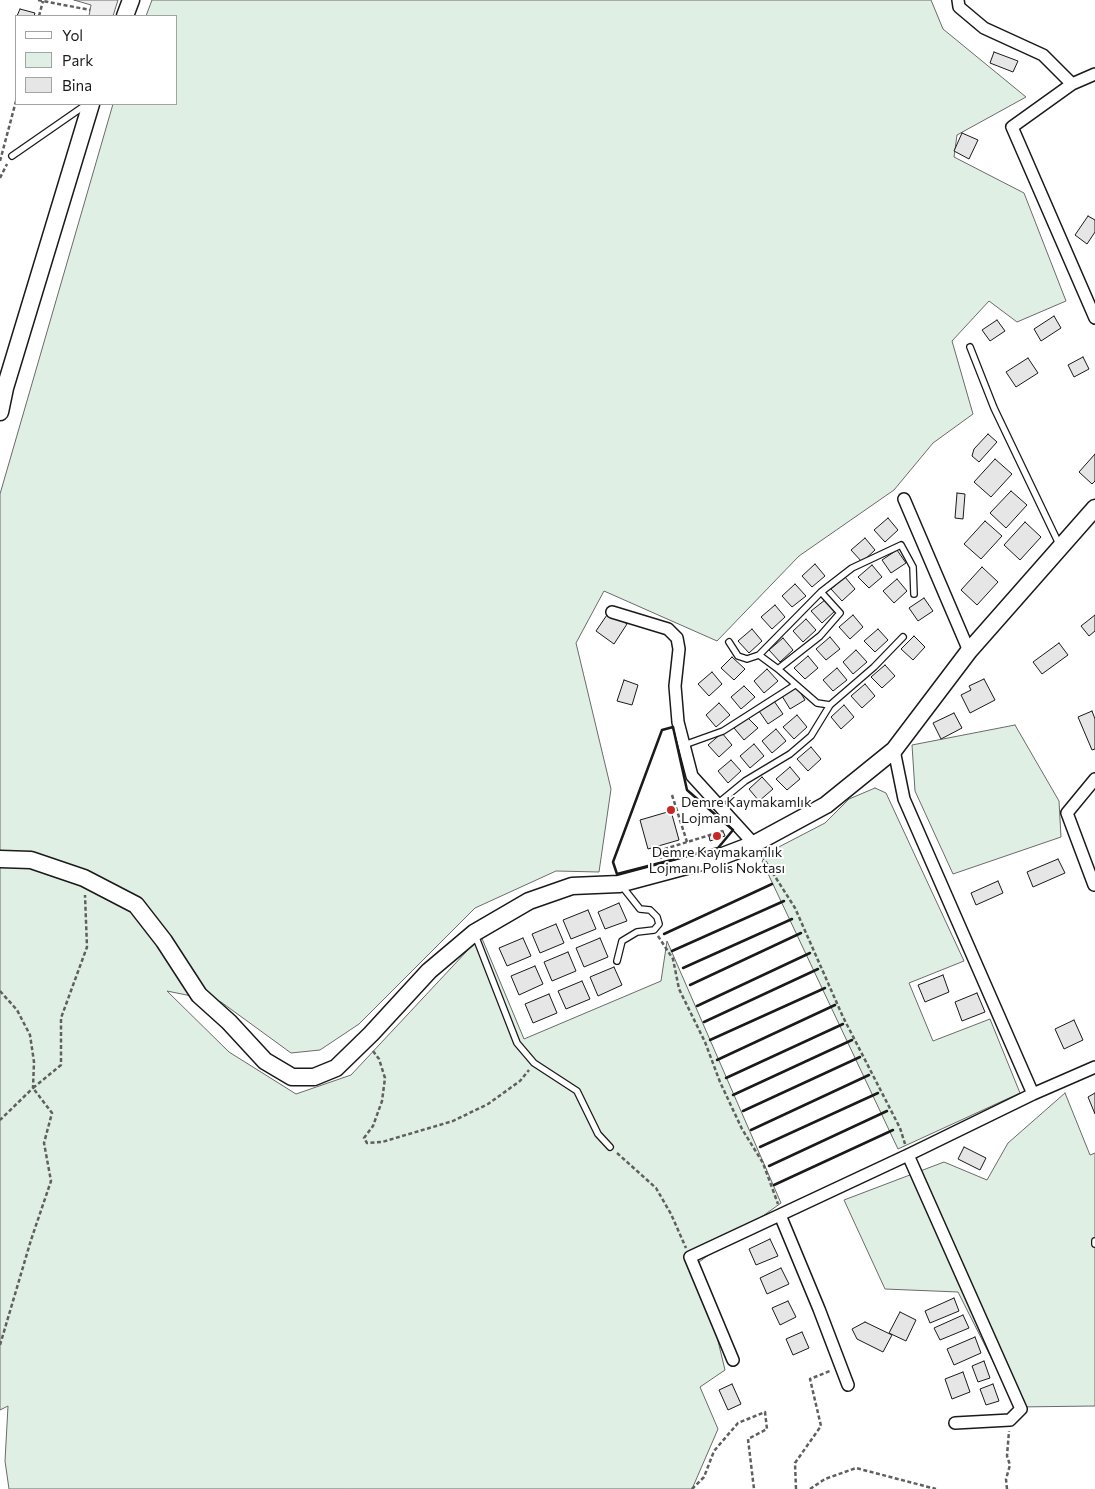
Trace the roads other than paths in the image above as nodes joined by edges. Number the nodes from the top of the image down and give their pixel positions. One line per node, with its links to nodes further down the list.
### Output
1 (131, 0): 3 (street)
2 (958, 0): 5 (street)
3 (125, 15)
4 (1095, 74): 5 (street)
5 (1072, 84): 9 (street)
6 (85, 105): 8 (lane)
7 (92, 105): 11 (street)
8 (12, 156)
9 (1095, 318)
10 (970, 347): 14 (lane)
11 (0, 412)
12 (904, 499): 20 (street)
13 (1093, 516): 14 (street)
14 (1061, 548): 20 (street)
15 (821, 592): 16 (lane); 21 (lane); 22 (lane)
16 (914, 594)
17 (612, 612): 25 (street)
18 (903, 637): 24 (lane)
19 (729, 642): 21 (lane)
20 (969, 651): 26 (street)
21 (759, 655): 22 (lane)
22 (778, 669): 23 (lane)
23 (795, 685): 24 (lane); 25 (lane)
24 (830, 705): 28 (lane)
25 (684, 745): 28 (street)
26 (894, 750): 29 (street); 36 (street)
27 (1095, 779): 32 (street)
28 (717, 804): 29 (street)
29 (754, 844): 31 (street)
30 (0, 859): 33 (street)
31 (619, 884): 33 (street); 34 (lane)
32 (1094, 884)
33 (474, 933): 37 (lane)
34 (617, 961)
35 (1095, 1067): 36 (street)
36 (1033, 1094): 38 (street)
37 (610, 1147)
38 (908, 1155): 39 (street); 42 (street)
39 (780, 1215): 40 (street); 41 (street)
40 (733, 1360)
41 (848, 1385)
42 (955, 1423)

